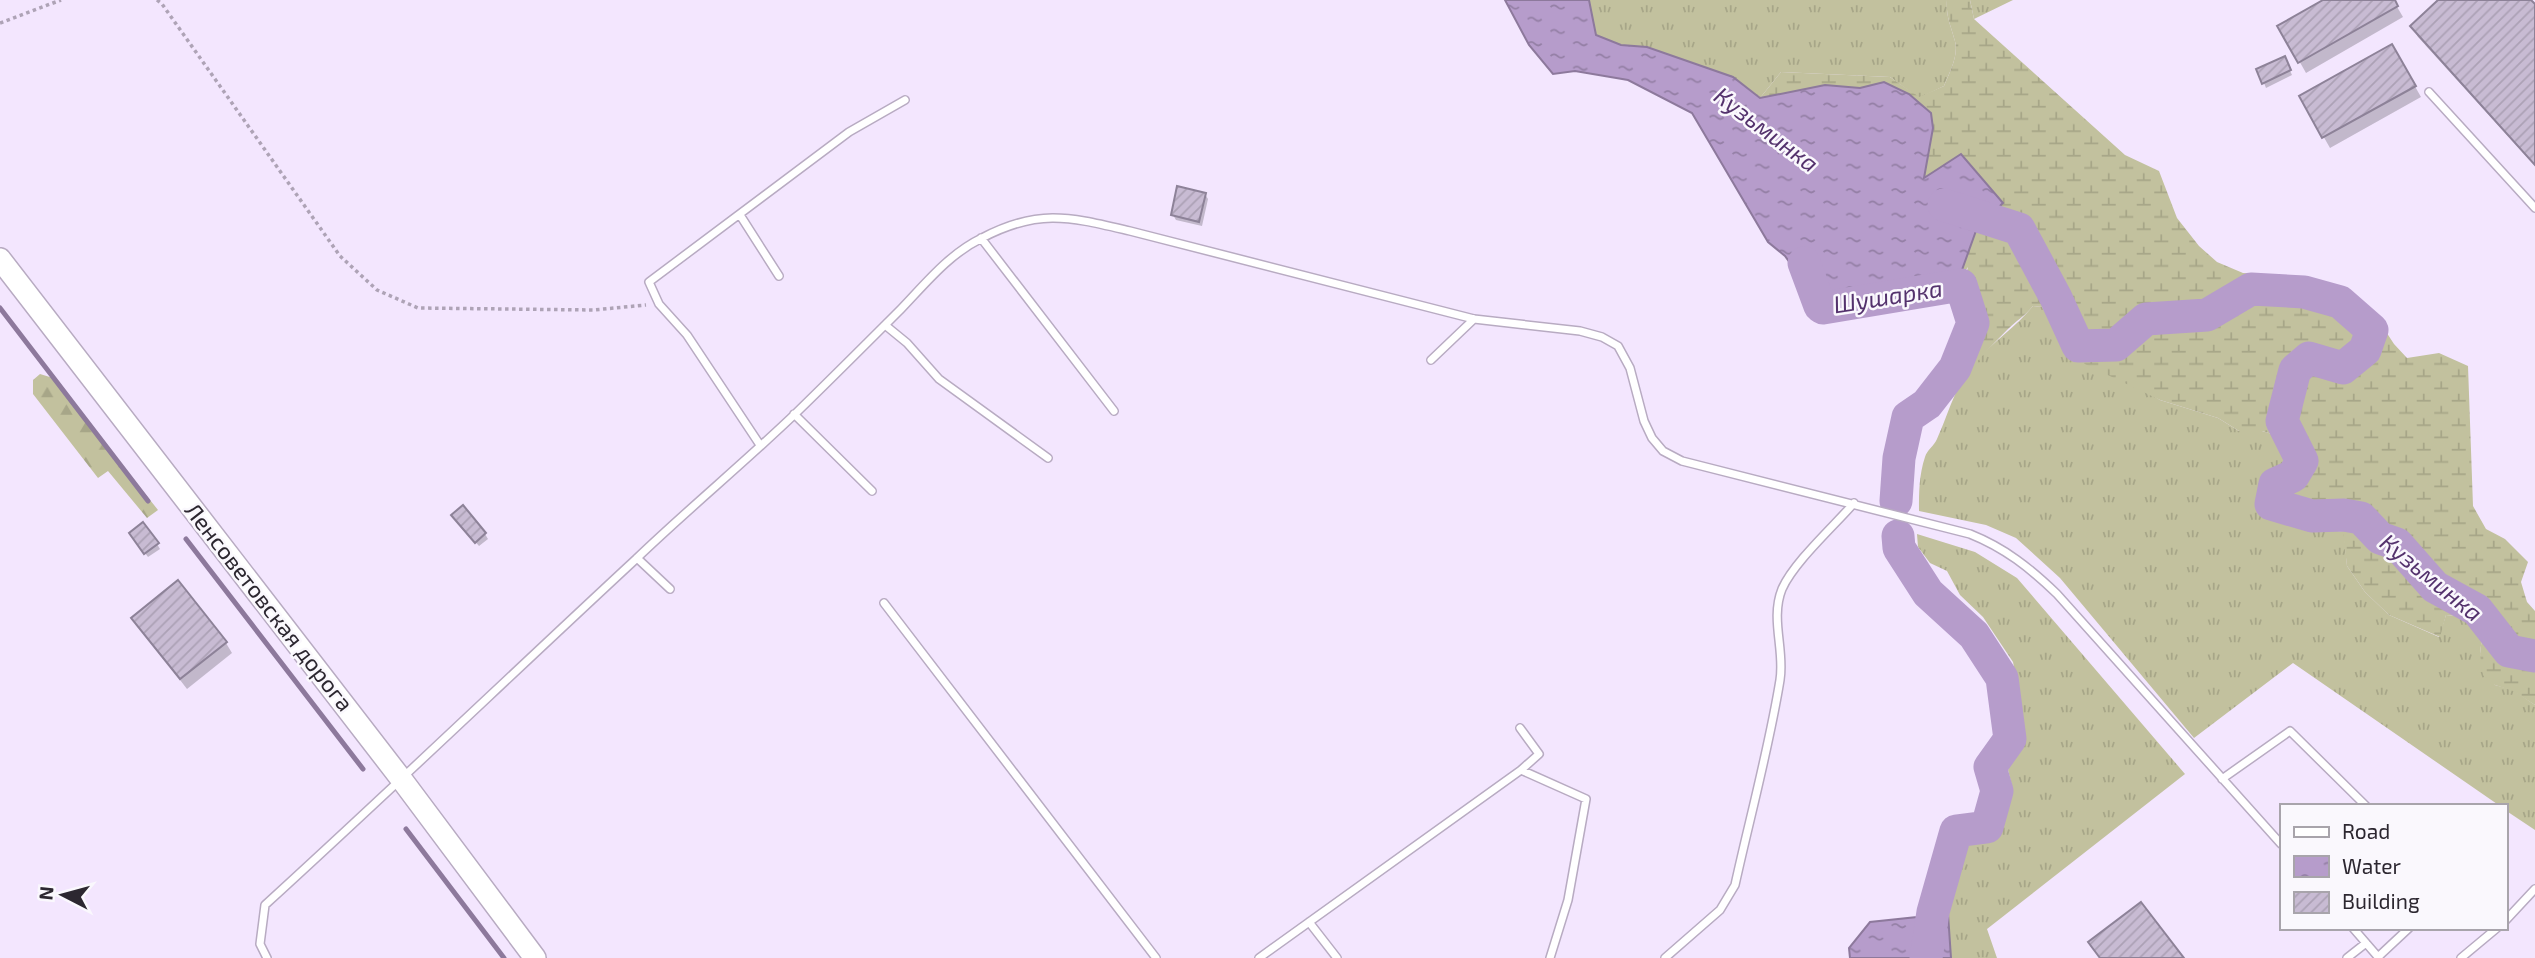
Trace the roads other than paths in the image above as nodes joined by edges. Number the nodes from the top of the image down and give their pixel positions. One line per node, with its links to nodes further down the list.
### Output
1 (2429, 92): 3 (lane)
2 (905, 100): 4 (lane)
3 (2535, 208)
4 (740, 215): 7 (lane); 13 (lane)
5 (981, 238): 8 (lane); 9 (lane); 11 (lane)
6 (0, 258): 23 (street, Ленсоветовская дорога)
7 (779, 276)
8 (1475, 320): 10 (lane); 16 (lane)
9 (885, 325): 12 (lane); 14 (lane)
10 (1431, 360)
11 (1114, 411)
12 (794, 414): 13 (lane); 15 (lane)
13 (760, 445): 17 (lane)
14 (1048, 458)
15 (872, 491)
16 (1854, 503): 22 (lane); 39 (lane)
17 (637, 558): 18 (lane); 23 (lane)
18 (670, 589)
19 (884, 603): 35 (lane)
20 (1520, 728): 21 (lane)
21 (1521, 770): 28 (lane); 38 (lane)
22 (2222, 779): 24 (lane); 25 (lane)
23 (402, 780): 33 (lane); 34 (street, Ленсоветовская дорога)
24 (2364, 804)
25 (2280, 843)
26 (2535, 890): 27 (lane)
27 (2507, 919)
28 (1309, 922): 36 (lane); 37 (lane)
29 (2355, 930): 32 (lane)
30 (2407, 930): 41 (lane)
31 (2495, 930): 42 (lane)
32 (2366, 943): 40 (lane); 41 (lane)
33 (267, 958)
34 (535, 958)
35 (1156, 958)
36 (1259, 958)
37 (1337, 958)
38 (1550, 958)
39 (1665, 958)
40 (2347, 958)
41 (2379, 958)
42 (2461, 958)

